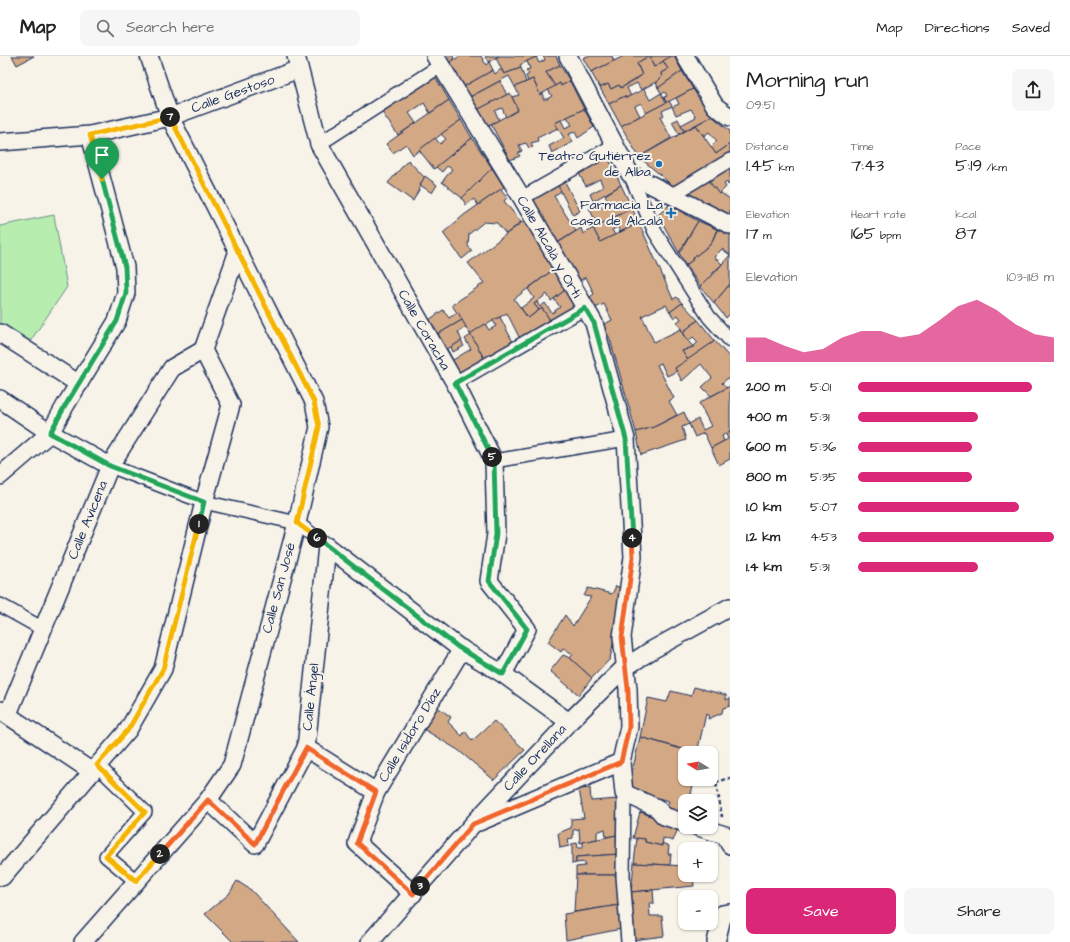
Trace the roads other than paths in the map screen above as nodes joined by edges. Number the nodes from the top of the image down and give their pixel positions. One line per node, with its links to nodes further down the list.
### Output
1 (149, 56): 6 (street, Calle San José)
2 (568, 56): 11 (street)
3 (685, 56): 7 (street)
4 (438, 61): 10 (street); 15 (street, Calle Alcalá y Orti)
5 (297, 63): 6 (street, Calle Gestoso); 10 (street, Calle Coracha)
6 (170, 117): 8 (street, Calle Gestoso); 17 (street, Calle San José)
7 (730, 117)
8 (90, 135): 9 (street, Calle Gestoso); 23 (street)
9 (0, 142)
10 (318, 144): 22 (street, Calle Coracha)
11 (615, 145): 13 (street); 15 (street)
12 (730, 160): 14 (street)
13 (630, 174): 14 (street); 20 (street)
14 (672, 195): 16 (street)
15 (522, 198): 18 (street, Calle Alcalá y Orti)
16 (730, 225)
17 (238, 251): 21 (street); 31 (street, Calle San José)
18 (585, 308): 22 (street); 26 (street, Calle Alcalá y Orti)
19 (0, 333): 23 (street)
20 (730, 340)
21 (203, 350): 28 (street, Calle Avicena); 30 (street)
22 (455, 383): 27 (street, Calle Coracha)
23 (79, 384): 25 (street)
24 (0, 399): 25 (street)
25 (50, 433): 28 (street); 29 (street)
26 (626, 439): 27 (street); 37 (street, Calle Alcalá y Orti)
27 (494, 461): 38 (street, Calle Coracha)
28 (110, 466): 30 (street); 35 (street, Calle Avicena)
29 (0, 476)
30 (204, 502): 31 (street); 43 (street)
31 (297, 523): 32 (street); 46 (street, Calle San José)
32 (327, 546): 36 (street); 41 (street, Calle Ángel)
33 (0, 605): 35 (street)
34 (730, 607): 37 (street, Calle Orellana)
35 (43, 629): 39 (street, Calle Avicena)
36 (462, 649): 38 (street); 44 (street, Calle Isidoro Díaz)
37 (624, 668): 40 (street, Calle Orellana); 42 (street, Calle Alcalá y Orti)
38 (503, 674): 40 (street)
39 (4, 712): 43 (street)
40 (569, 722): 48 (street, Calle Orellana)
41 (306, 748): 44 (street); 46 (street, Calle Ángel)
42 (621, 762): 45 (street, Calle Alcalá y Orti); 48 (street)
43 (94, 768): 51 (street); 52 (street)
44 (376, 792): 53 (street, Calle Isidoro Díaz)
45 (624, 793): 47 (street); 57 (street)
46 (208, 800): 52 (street, Calle San José)
47 (678, 821)
48 (473, 824): 53 (street, Calle Orellana)
49 (714, 834): 50 (street)
50 (727, 840)
51 (1, 876)
52 (136, 881): 55 (street, Calle San José)
53 (413, 894): 56 (street, Calle Orellana)
54 (730, 913): 58 (street)
55 (83, 942)
56 (370, 942)
57 (628, 942)
58 (716, 942)

